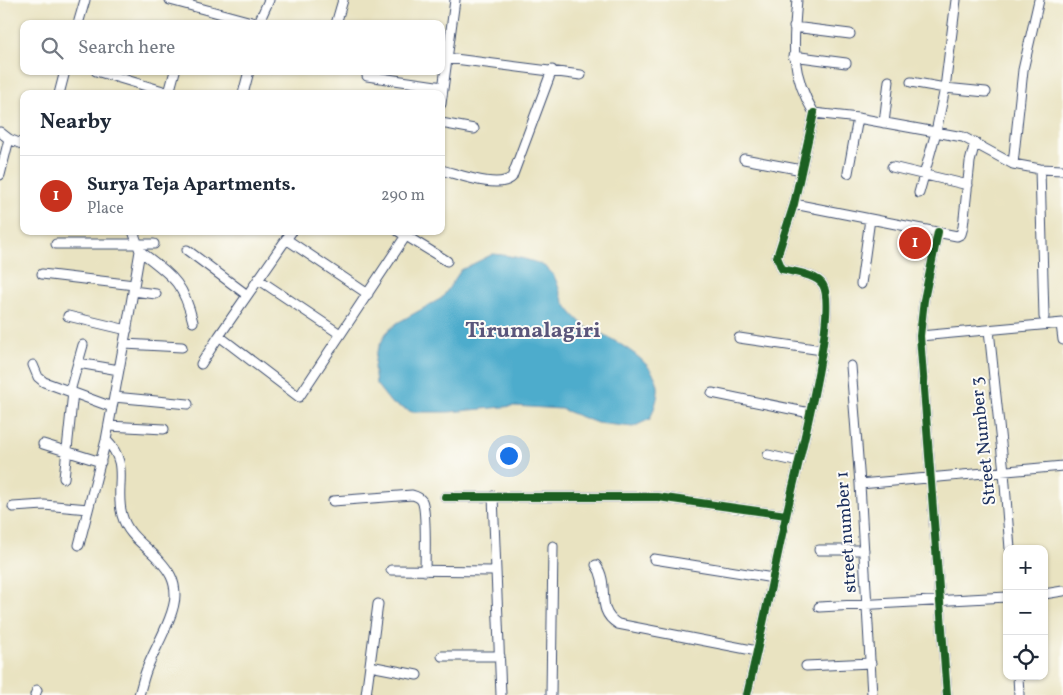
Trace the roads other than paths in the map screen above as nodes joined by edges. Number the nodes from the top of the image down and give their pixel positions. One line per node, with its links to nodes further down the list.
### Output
1 (85, 0): 9 (street)
2 (170, 0): 10 (street)
3 (269, 0): 11 (street)
4 (343, 0): 12 (street)
5 (455, 0): 16 (street)
6 (797, 0): 13 (street)
7 (954, 0): 30 (street)
8 (1039, 0): 48 (street)
9 (79, 20)
10 (244, 20)
11 (261, 20)
12 (337, 20)
13 (794, 27): 14 (street); 15 (street)
14 (850, 34)
15 (793, 56): 17 (street); 37 (street)
16 (446, 58): 18 (street); 19 (street)
17 (846, 63)
18 (445, 68)
19 (552, 70): 25 (street); 53 (street)
20 (64, 75): 31 (street)
21 (110, 75): 32 (street)
22 (174, 75): 33 (street)
23 (248, 75): 34 (street)
24 (444, 75): 29 (street)
25 (581, 75)
26 (367, 76): 29 (street)
27 (889, 81): 39 (street)
28 (911, 82): 30 (street)
29 (443, 87): 35 (street)
30 (944, 88): 36 (street); 43 (street)
31 (60, 90)
32 (161, 90)
33 (172, 90)
34 (244, 90)
35 (443, 90)
36 (986, 92)
37 (814, 113): 38 (street); 51 (street)
38 (858, 118): 39 (street); 54 (street)
39 (884, 123): 43 (street)
40 (445, 124): 41 (street)
41 (474, 129)
42 (0, 132): 44 (street)
43 (936, 132): 45 (street); 56 (street)
44 (9, 139): 46 (street); 55 (street)
45 (975, 142): 48 (street); 57 (street)
46 (20, 143)
47 (744, 159): 51 (street)
48 (1013, 164): 50 (street)
49 (892, 168): 56 (street)
50 (1040, 169): 52 (street); 80 (street)
51 (802, 170): 59 (street)
52 (1063, 170)
53 (445, 171)
54 (848, 173)
55 (0, 175)
56 (923, 175): 57 (street); 58 (street)
57 (968, 185): 61 (street)
58 (919, 193)
59 (794, 204): 60 (street); 93 (street)
60 (870, 219): 61 (street); 74 (street)
61 (938, 232): 87 (street)
62 (134, 235): 69 (street)
63 (289, 235): 66 (street)
64 (403, 235): 77 (street)
65 (407, 235): 71 (street)
66 (286, 239): 73 (street); 77 (street)
67 (56, 244): 69 (street)
68 (154, 244): 69 (street)
69 (140, 248): 75 (street); 81 (street)
70 (188, 250): 78 (street)
71 (447, 261)
72 (42, 274): 75 (street)
73 (258, 279): 78 (street); 85 (street)
74 (861, 284)
75 (134, 288): 76 (street); 83 (street)
76 (156, 294)
77 (368, 294): 85 (street)
78 (247, 295): 86 (street)
79 (68, 316): 83 (street)
80 (1044, 317)
81 (193, 322)
82 (1062, 323): 84 (street); 89 (street)
83 (126, 330): 90 (street)
84 (989, 330): 87 (street); 114 (street, Street Number 3)
85 (340, 334): 86 (street)
86 (219, 336): 95 (street)
87 (920, 336): 115 (street)
88 (739, 338): 93 (street)
89 (1063, 340)
90 (124, 344): 92 (street); 98 (street)
91 (83, 345): 94 (street)
92 (182, 347)
93 (822, 350): 104 (street)
94 (78, 363): 98 (street); 99 (street)
95 (200, 364)
96 (33, 365): 99 (street)
97 (850, 366): 117 (street, street number 1)
98 (119, 370): 101 (street)
99 (71, 392): 103 (street); 109 (street)
100 (712, 393): 104 (street)
101 (114, 397): 102 (street); 103 (street)
102 (188, 404)
103 (112, 407): 105 (street)
104 (810, 413): 112 (street)
105 (108, 426): 106 (street); 107 (street)
106 (164, 429)
107 (106, 440): 111 (street); 150 (street)
108 (43, 444): 109 (street)
109 (66, 450): 111 (street); 116 (street)
110 (768, 455): 112 (street)
111 (101, 462): 122 (street)
112 (799, 462): 123 (street)
113 (1063, 466): 114 (street)
114 (1004, 472): 115 (street); 125 (street, Street Number 3)
115 (930, 477): 117 (street); 138 (street)
116 (64, 478)
117 (860, 484): 128 (street, street number 1)
118 (493, 496): 119 (street); 123 (street); 133 (street)
119 (445, 497)
120 (333, 501): 132 (street)
121 (13, 507): 122 (street)
122 (88, 509): 124 (street)
123 (786, 516): 134 (street)
124 (79, 545)
125 (1010, 545)
126 (553, 546): 153 (street)
127 (819, 550): 128 (street)
128 (864, 550): 140 (street, street number 1)
129 (654, 559): 134 (street)
130 (596, 565): 142 (street)
131 (391, 570): 132 (street)
132 (425, 571): 133 (street)
133 (495, 571): 144 (street)
134 (773, 578): 142 (street)
135 (1063, 591): 136 (street)
136 (1048, 593)
137 (1003, 597): 138 (street)
138 (941, 599): 140 (street); 156 (street)
139 (378, 604): 146 (street)
140 (867, 604): 141 (street); 145 (street, street number 1)
141 (819, 607)
142 (757, 652): 154 (street)
143 (442, 656): 144 (street)
144 (500, 656): 152 (street)
145 (871, 663): 147 (street); 155 (street, street number 1)
146 (370, 666): 148 (street); 151 (street)
147 (806, 666)
148 (417, 675)
149 (1018, 680): 157 (street)
150 (139, 695)
151 (366, 695)
152 (501, 695)
153 (551, 695)
154 (747, 695)
155 (872, 695)
156 (946, 695)
157 (1019, 695)

